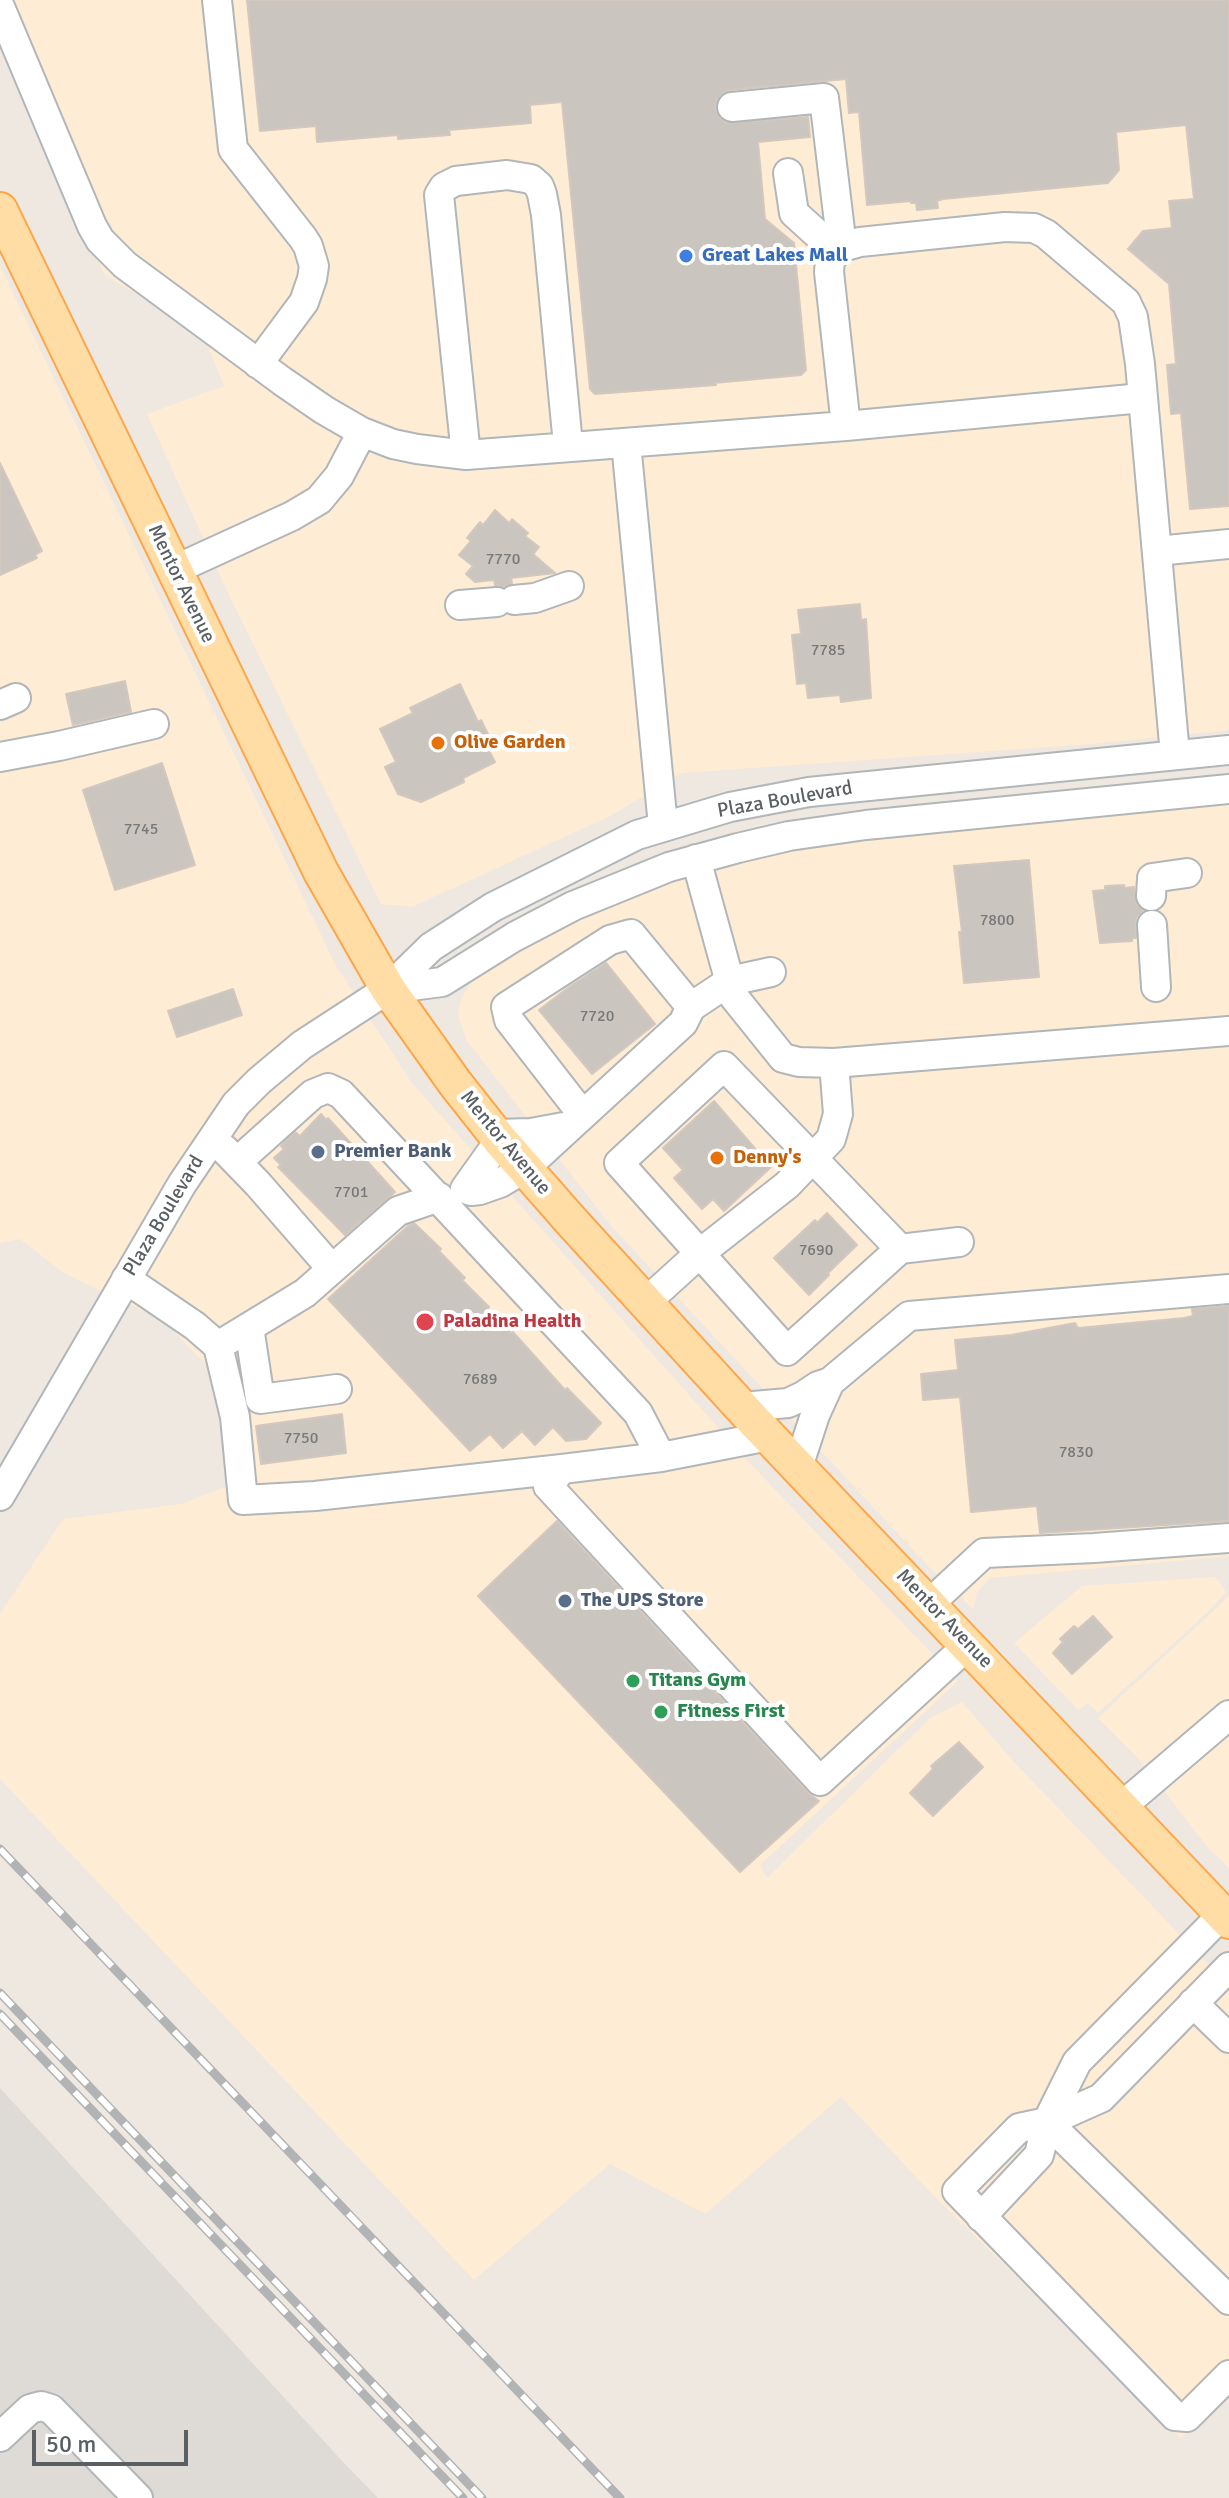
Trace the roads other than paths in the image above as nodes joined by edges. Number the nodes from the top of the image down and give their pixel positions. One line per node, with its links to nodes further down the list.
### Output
1 (217, 0): 7 (street)
2 (0, 7): 7 (street)
3 (732, 107): 6 (street)
4 (788, 173): 6 (street)
5 (0, 210): 16 (main road, Mentor Avenue)
6 (839, 249): 8 (street); 9 (street)
7 (258, 364): 10 (street)
8 (1142, 398): 9 (street); 15 (street)
9 (846, 426): 11 (street)
10 (362, 432): 13 (street); 16 (street)
11 (626, 443): 12 (street); 24 (street)
12 (568, 445): 13 (street); 13 (street)
13 (466, 455)
14 (1229, 544): 15 (street)
15 (1157, 551): 21 (street)
16 (174, 570): 32 (main road, Mentor Avenue)
17 (569, 586): 18 (street)
18 (460, 605)
19 (154, 724): 22 (street)
20 (1229, 750): 21 (street, Plaza Boulevard)
21 (1175, 755): 24 (street, Plaza Boulevard)
22 (0, 757)
23 (1229, 789): 25 (street, Plaza Boulevard)
24 (663, 826): 32 (street, Plaza Boulevard)
25 (696, 859): 30 (street); 32 (street, Plaza Boulevard)
26 (1187, 873): 27 (street)
27 (1151, 896)
28 (1152, 925): 31 (street)
29 (771, 972): 30 (street)
30 (730, 981): 33 (street); 35 (street)
31 (1156, 987)
32 (388, 989): 38 (street, Plaza Boulevard); 39 (main road, Mentor Avenue)
33 (691, 1007): 37 (street); 37 (street)
34 (1229, 1031): 35 (street)
35 (834, 1063): 40 (street)
36 (341, 1094): 41 (street); 41 (street); 43 (street)
37 (576, 1120): 39 (street); 42 (street)
38 (212, 1137): 41 (street); 48 (street, Plaza Boulevard)
39 (498, 1137): 42 (main road, Mentor Avenue); 42 (street)
40 (813, 1160): 45 (street); 45 (street); 46 (street)
41 (242, 1167): 47 (street)
42 (525, 1168): 50 (main road, Mentor Avenue)
43 (439, 1197): 47 (street); 57 (street)
44 (959, 1242): 46 (street)
45 (699, 1254): 46 (street); 50 (street)
46 (891, 1257)
47 (332, 1269): 51 (street)
48 (126, 1279): 52 (street); 60 (street, Plaza Boulevard)
49 (1229, 1289): 53 (street)
50 (646, 1302): 55 (main road, Mentor Avenue)
51 (249, 1327): 52 (street); 54 (street)
52 (218, 1346): 59 (street)
53 (830, 1382): 55 (street); 58 (street)
54 (337, 1389)
55 (742, 1407): 56 (main road, Mentor Avenue)
56 (769, 1436): 57 (street); 58 (main road, Mentor Avenue)
57 (661, 1457): 59 (street)
58 (798, 1467): 62 (main road, Mentor Avenue)
59 (562, 1469): 63 (street)
60 (0, 1496)
61 (1229, 1538): 62 (street)
62 (929, 1604): 63 (main road, Mentor Avenue)
63 (968, 1645): 65 (main road, Mentor Avenue)
64 (1229, 1715): 65 (street)
65 (1120, 1808): 66 (main road, Mentor Avenue)
66 (1226, 1918): 70 (street)
67 (1229, 1967): 68 (street)
68 (1193, 2003): 69 (street); 70 (street)
69 (1229, 2038)
70 (1047, 2122): 71 (street); 71 (street); 72 (street)
71 (981, 2217): 73 (street)
72 (1229, 2300)
73 (1229, 2375)
74 (0, 2437): 75 (street)
75 (138, 2498)

